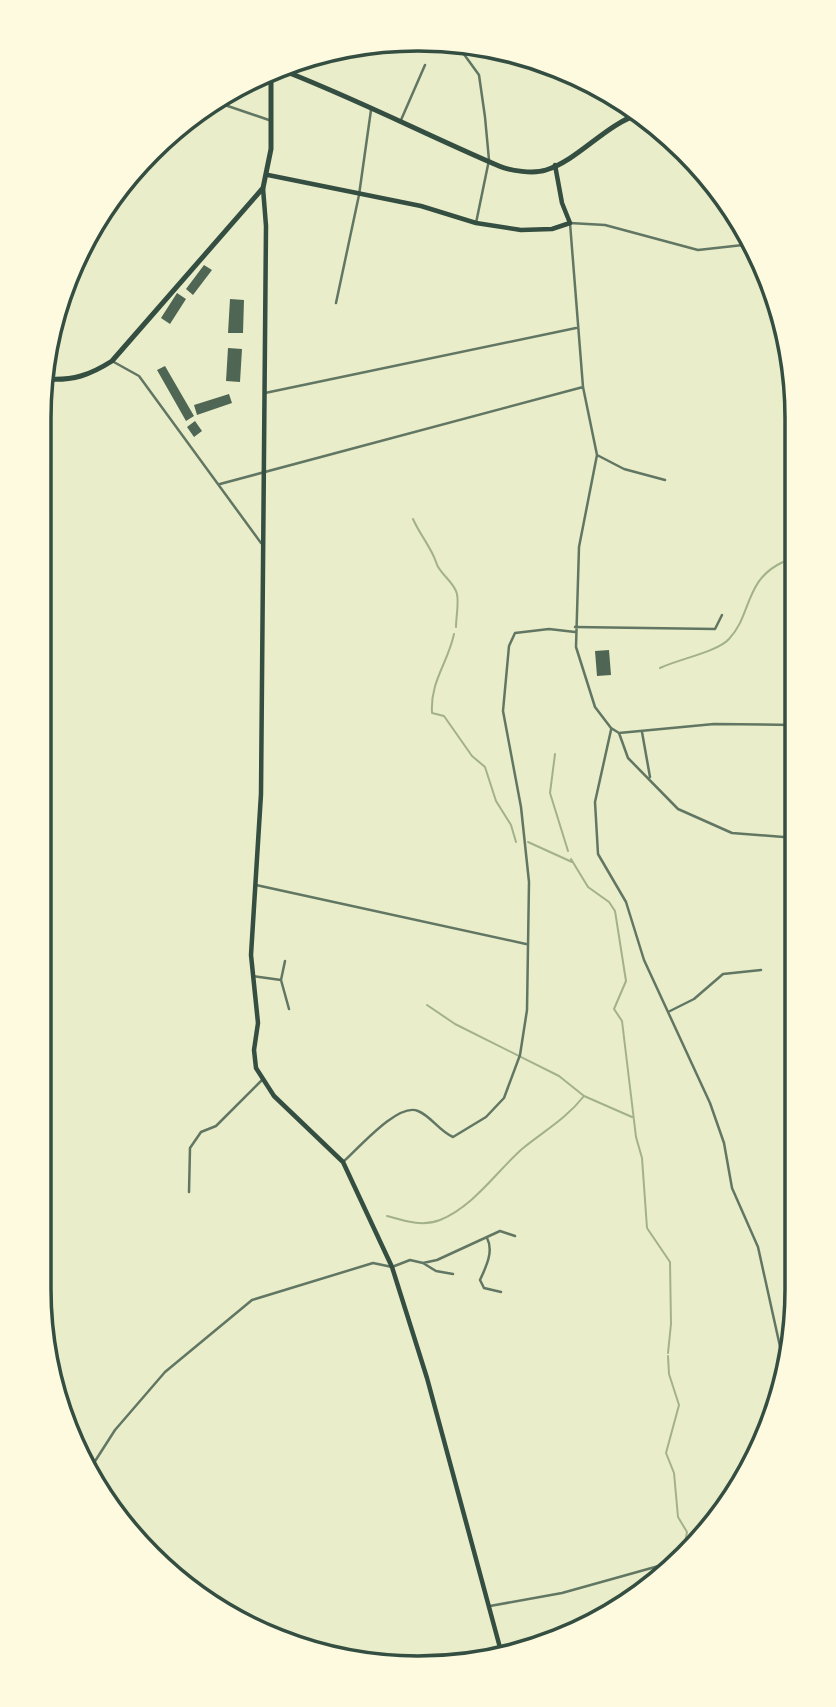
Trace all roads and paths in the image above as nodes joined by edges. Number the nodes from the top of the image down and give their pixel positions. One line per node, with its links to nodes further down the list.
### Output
1 (464, 54): 10 (street)
2 (425, 65): 8 (street)
3 (289, 74): 6 (highway)
4 (271, 82): 9 (highway)
5 (226, 105): 9 (street)
6 (372, 107): 8 (highway); 14 (street)
7 (630, 119): 11 (highway)
8 (401, 120): 10 (highway)
9 (270, 121): 12 (highway)
10 (489, 160): 11 (highway); 15 (street)
11 (555, 165): 16 (main road)
12 (268, 175): 13 (highway); 14 (main road)
13 (263, 188): 20 (highway); 23 (main road)
14 (359, 195): 15 (main road); 18 (street)
15 (476, 223): 16 (main road)
16 (570, 223): 17 (street); 19 (street)
17 (742, 245)
18 (336, 303)
19 (577, 328): 22 (street); 23 (street)
20 (112, 361): 21 (highway); 27 (street)
21 (53, 379)
22 (583, 387): 24 (street); 25 (street)
23 (265, 393): 25 (main road)
24 (597, 455): 26 (street); 30 (street)
25 (264, 473): 27 (street); 28 (main road)
26 (664, 480)
27 (220, 484): 28 (street)
28 (262, 545): 38 (main road)
29 (722, 615): 30 (street)
30 (575, 627): 31 (street)
31 (575, 632): 33 (street); 39 (street)
32 (785, 725): 34 (street)
33 (611, 729): 35 (street); 45 (street)
34 (642, 732): 35 (street); 36 (street)
35 (619, 733): 36 (street)
36 (650, 777): 37 (street)
37 (785, 837)
38 (256, 884): 39 (street); 42 (main road)
39 (526, 944): 47 (street)
40 (285, 961): 43 (street)
41 (761, 970): 45 (street)
42 (253, 976): 43 (street); 46 (main road)
43 (281, 979): 44 (street)
44 (289, 1009)
45 (670, 1011): 55 (street)
46 (262, 1080): 47 (main road); 48 (street)
47 (343, 1162): 52 (main road)
48 (189, 1192)
49 (515, 1236): 50 (street)
50 (487, 1238): 51 (street); 54 (street)
51 (423, 1263): 52 (street); 53 (street)
52 (392, 1267): 56 (street); 58 (main road)
53 (453, 1274)
54 (501, 1292)
55 (780, 1348)
56 (94, 1462)
57 (659, 1566): 58 (street)
58 (490, 1606): 59 (main road)
59 (500, 1647)

